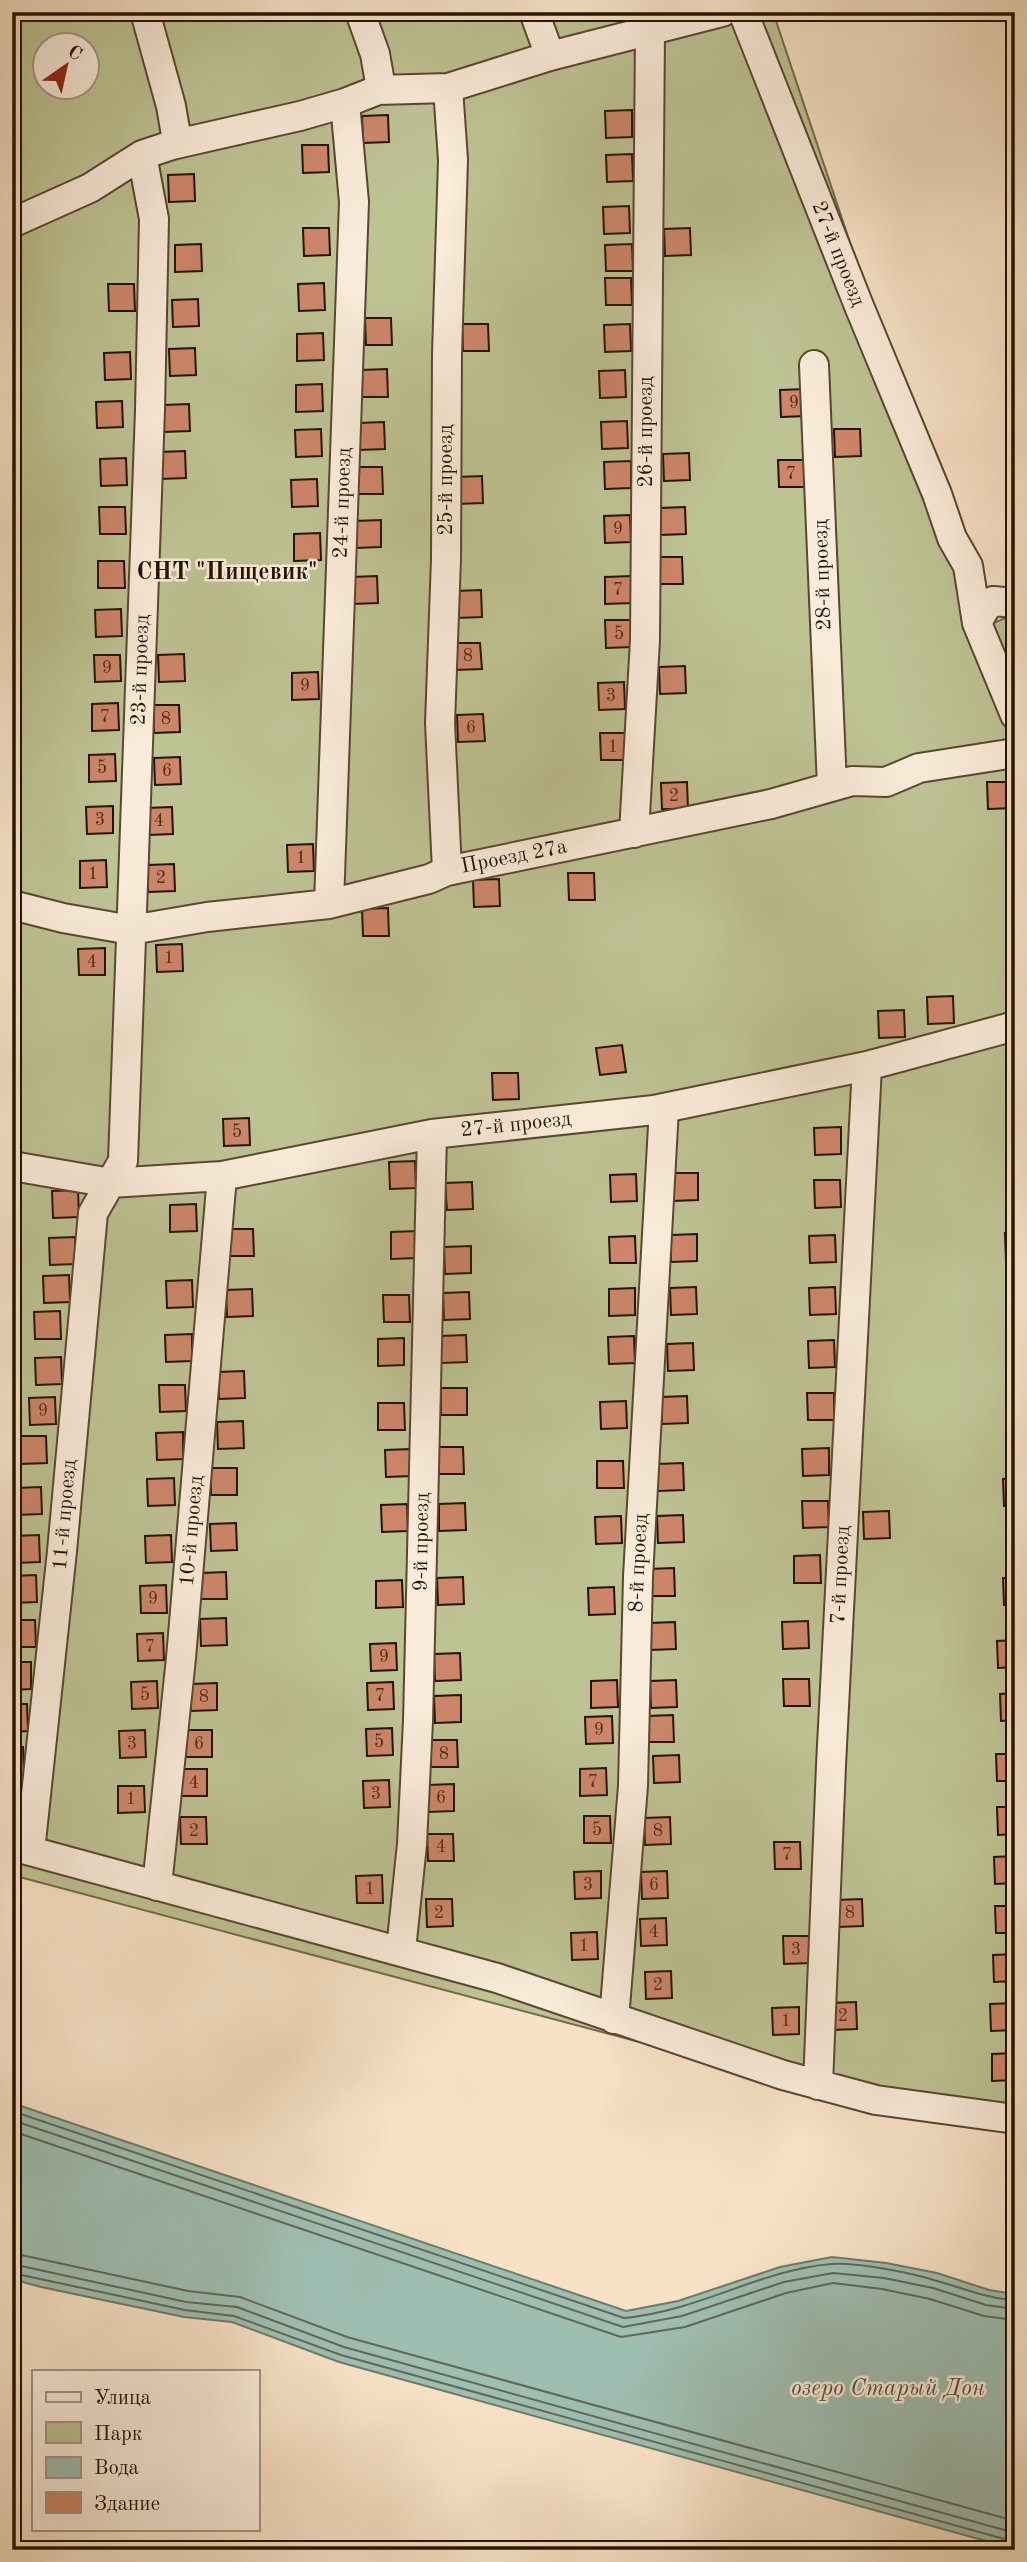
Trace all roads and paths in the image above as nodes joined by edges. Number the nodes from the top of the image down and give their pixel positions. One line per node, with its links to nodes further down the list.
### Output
1 (145, 12): 11 (street)
2 (360, 12): 9 (street)
3 (534, 12): 7 (street)
4 (722, 12): 6 (street)
5 (743, 12): 15 (street, 27-й проезд)
6 (650, 31): 7 (street); 21 (street, 26-й проезд)
7 (550, 56): 8 (street)
8 (448, 88): 9 (street); 22 (street, 25-й проезд)
9 (378, 90): 10 (street)
10 (345, 103): 11 (street); 23 (street, 24-й проезд)
11 (172, 145): 12 (street)
12 (142, 155): 13 (street); 25 (street, 23-й проезд)
13 (12, 223)
14 (814, 365): 20 (street, 28-й проезд)
15 (970, 581): 16 (street); 17 (street, 27-й проезд)
16 (1004, 602): 17 (street)
17 (977, 624): 18 (street, 27-й проезд)
18 (1015, 715)
19 (1015, 753): 20 (street, Проезд 27а)
20 (832, 786): 21 (street, Проезд 27а)
21 (634, 833): 22 (street, Проезд 27а)
22 (447, 871): 23 (street, Проезд 27а)
23 (329, 904): 25 (street, Проезд 27а)
24 (12, 905): 25 (street, Проезд 27а)
25 (131, 930): 32 (street, 23-й проезд)
26 (1015, 1026): 27 (street, 27-й проезд)
27 (867, 1066): 28 (street, 27-й проезд); 37 (street, 7-й проезд)
28 (664, 1108): 29 (street, 27-й проезд); 36 (street, 8-й проезд)
29 (432, 1134): 31 (street, 27-й проезд); 35 (street, 9-й проезд)
30 (12, 1166): 32 (street, 27-й проезд)
31 (222, 1176): 32 (street, 27-й проезд); 34 (street, 10-й проезд)
32 (111, 1184): 33 (street, 11-й проезд)
33 (21, 1848): 34 (street)
34 (157, 1886): 35 (street)
35 (401, 1950): 36 (street)
36 (614, 2019): 37 (street)
37 (818, 2085): 38 (street)
38 (1015, 2119)

